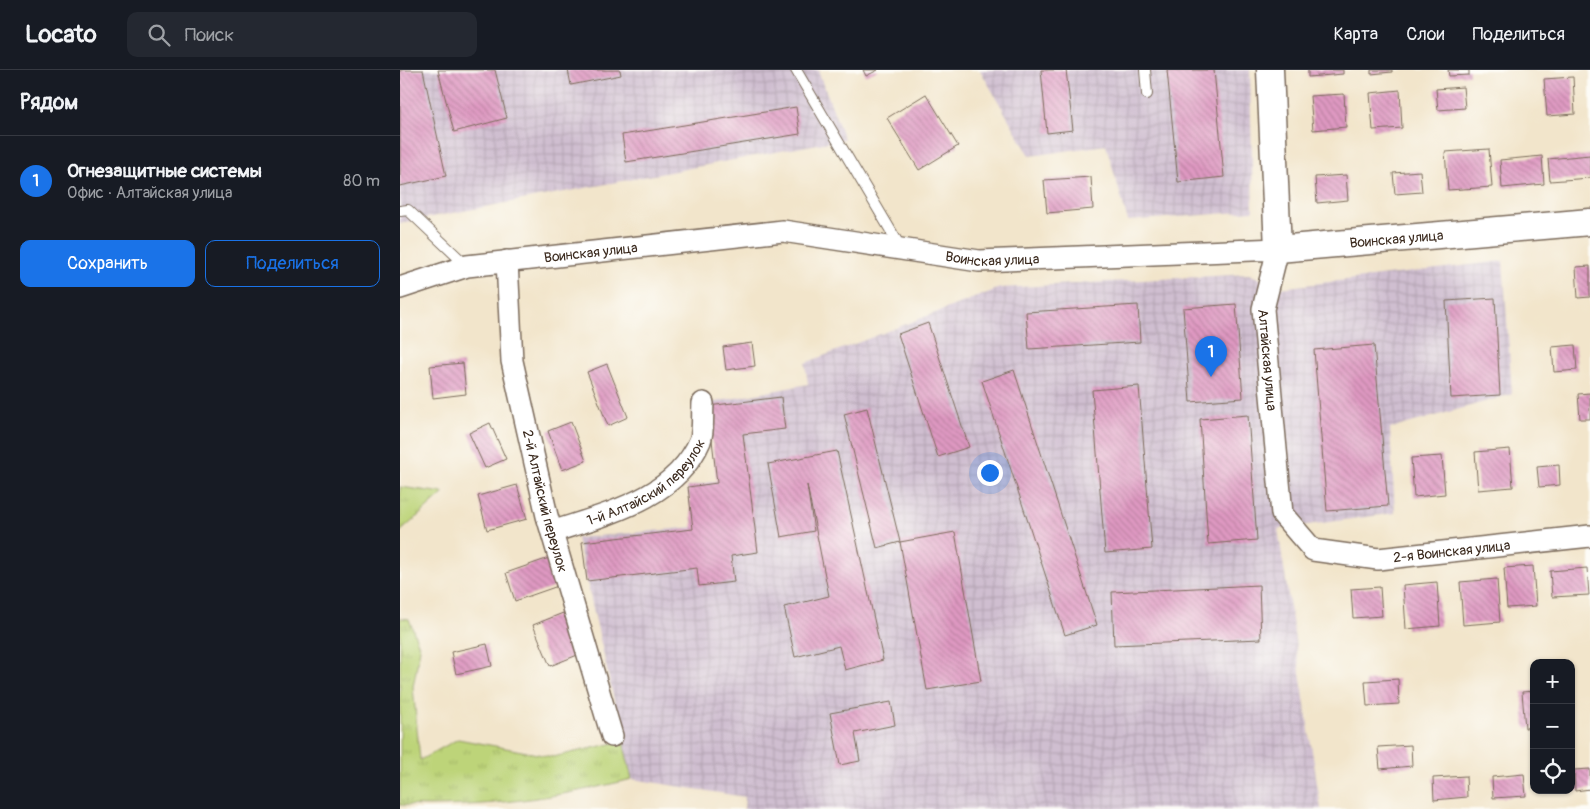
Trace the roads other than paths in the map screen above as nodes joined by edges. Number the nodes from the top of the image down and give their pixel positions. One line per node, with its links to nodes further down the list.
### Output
1 (796, 70): 7 (lane)
2 (1144, 70): 4 (lane)
3 (1270, 70): 8 (street, Алтайская улица)
4 (1146, 94)
5 (400, 211): 10 (lane)
6 (1590, 222): 8 (street, Воинская улица)
7 (902, 249): 8 (street, Воинская улица); 9 (street, Воинская улица)
8 (1278, 249): 15 (street, Алтайская улица)
9 (507, 261): 10 (street, Воинская улица); 13 (street, 2-й Алтайский переулок)
10 (467, 266): 11 (street, Воинская улица)
11 (400, 288)
12 (702, 403): 13 (street, 1-й Алтайский переулок)
13 (552, 532): 16 (street, 2-й Алтайский переулок)
14 (1590, 536): 15 (street, 2-я Воинская улица)
15 (1313, 550)
16 (612, 736)

